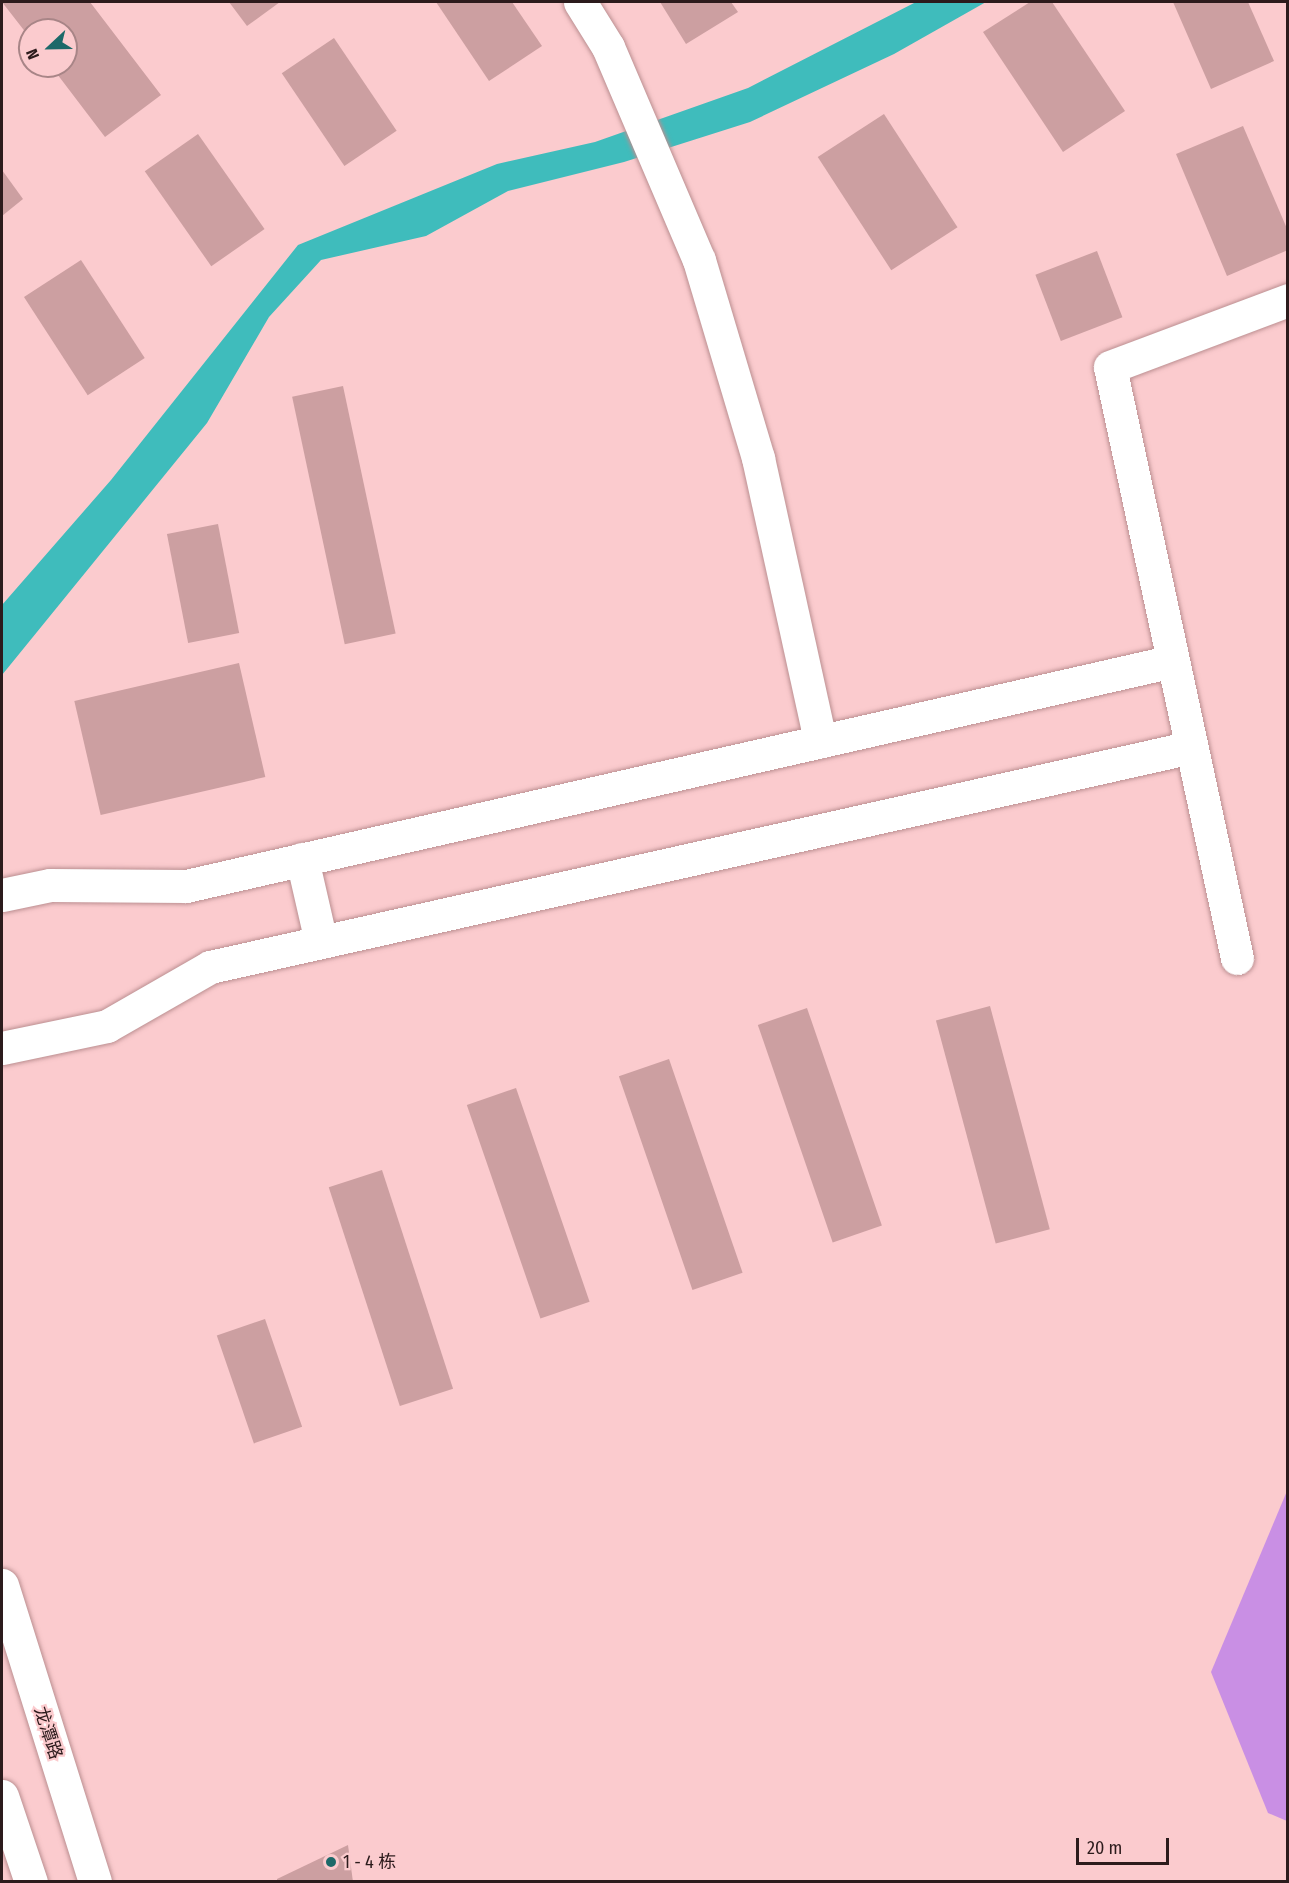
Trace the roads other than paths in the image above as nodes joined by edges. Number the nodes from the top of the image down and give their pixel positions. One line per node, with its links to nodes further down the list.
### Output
1 (580, 2): 4 (street)
2 (1287, 300): 3 (street)
3 (1173, 661): 4 (street); 5 (street)
4 (820, 741): 6 (street)
5 (1192, 747): 8 (street); 9 (street)
6 (302, 859): 7 (street); 8 (street)
7 (2, 895)
8 (321, 942): 10 (street)
9 (1237, 958)
10 (2, 1048)
11 (2, 1586): 14 (street, 龙潭路)
12 (2, 1796): 13 (street)
13 (31, 1881)
14 (95, 1881)

